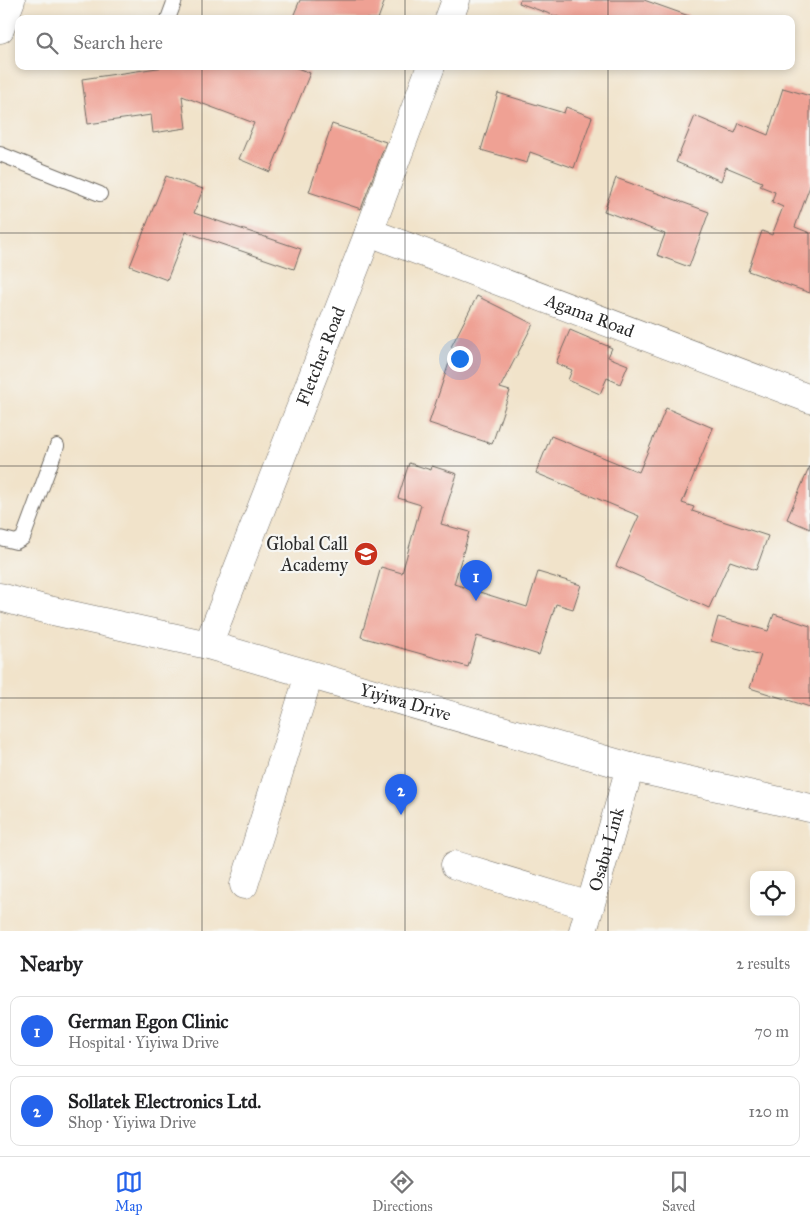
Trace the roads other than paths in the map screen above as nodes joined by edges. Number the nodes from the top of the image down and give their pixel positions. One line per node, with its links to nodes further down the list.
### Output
1 (11, 0): 6 (street)
2 (175, 0): 4 (lane)
3 (456, 0): 5 (street)
4 (169, 15)
5 (450, 15)
6 (0, 29)
7 (430, 70): 10 (street, Fletcher Road)
8 (0, 154): 9 (lane)
9 (100, 194)
10 (369, 232): 11 (street, Agama Road); 15 (street, Fletcher Road)
11 (810, 399)
12 (57, 446): 13 (lane)
13 (0, 538)
14 (0, 597): 15 (street, Yiyiwa Drive)
15 (208, 645): 16 (street, Yiyiwa Drive)
16 (309, 675): 17 (street, Yiyiwa Drive); 20 (street)
17 (630, 767): 18 (street, Yiyiwa Drive); 21 (street, Osabu Link)
18 (810, 808)
19 (455, 865): 21 (street)
20 (244, 885)
21 (586, 918)

